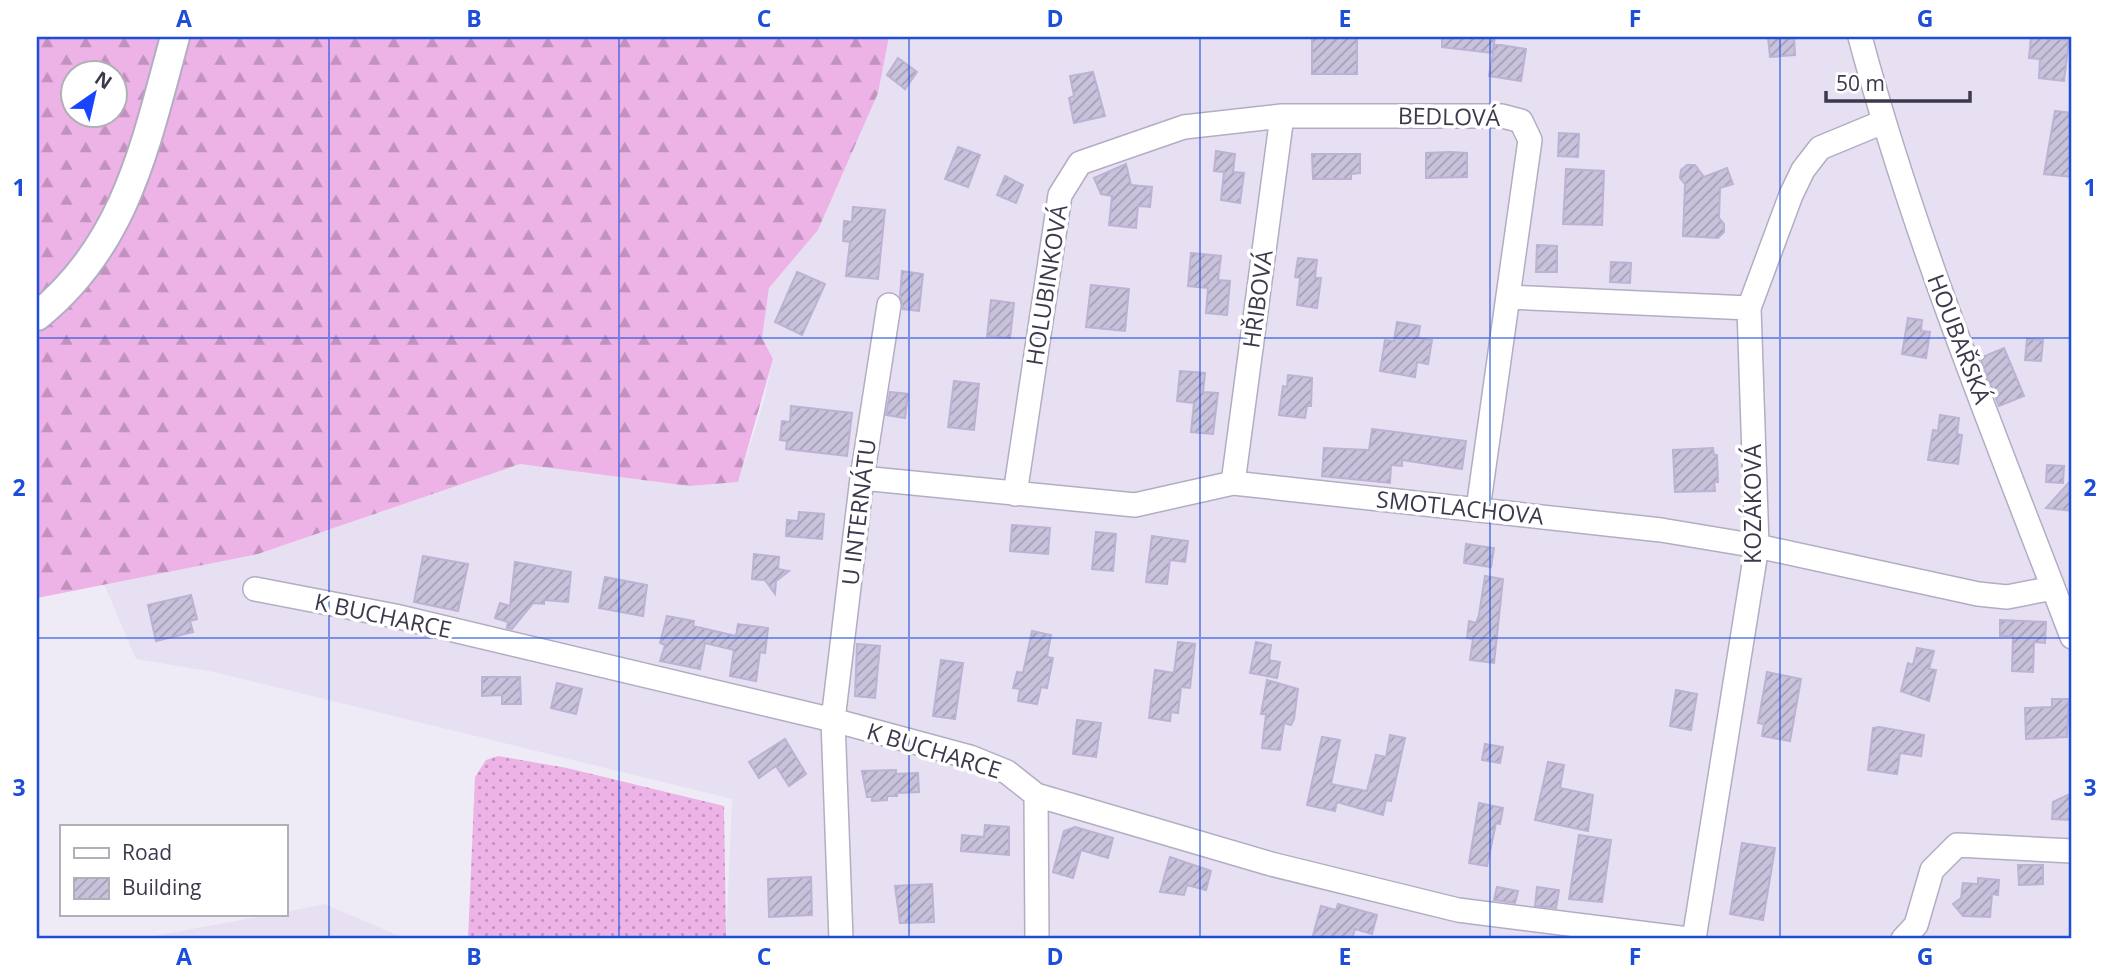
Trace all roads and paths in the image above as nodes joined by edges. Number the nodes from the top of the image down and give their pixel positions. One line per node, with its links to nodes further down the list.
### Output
1 (1860, 37): 4 (street, HOUBAŘSKÁ)
2 (168, 58): 8 (street)
3 (1283, 116): 5 (street, BEDLOVÁ); 10 (street, HŘIBOVÁ); 11 (street, HOLUBINKOVÁ)
4 (1883, 122): 7 (street, KOZÁKOVÁ); 14 (street, HOUBAŘSKÁ)
5 (1509, 296): 7 (street); 12 (street, BEDLOVÁ)
6 (889, 305): 9 (street, U INTERNÁTU)
7 (1749, 308): 13 (street, KOZÁKOVÁ)
8 (37, 316)
9 (862, 478): 11 (street, SMOTLACHOVA); 17 (street, U INTERNÁTU)
10 (1233, 483): 11 (street, SMOTLACHOVA); 12 (street, SMOTLACHOVA)
11 (1015, 494)
12 (1478, 509): 13 (street, SMOTLACHOVA)
13 (1757, 546): 14 (street, SMOTLACHOVA); 24 (street, KOZÁKOVÁ)
14 (2053, 588): 16 (street, HOUBAŘSKÁ)
15 (255, 589): 17 (street, K BUCHARCE)
16 (2072, 637)
17 (833, 720): 18 (street, K BUCHARCE); 21 (street, U INTERNÁTU)
18 (1035, 795): 20 (street, K BUCHARCE); 22 (street)
19 (2072, 851): 25 (street)
20 (1642, 937): 23 (street, K BUCHARCE)
21 (841, 939)
22 (1037, 939)
23 (1688, 939)
24 (1694, 939)
25 (1903, 939)

